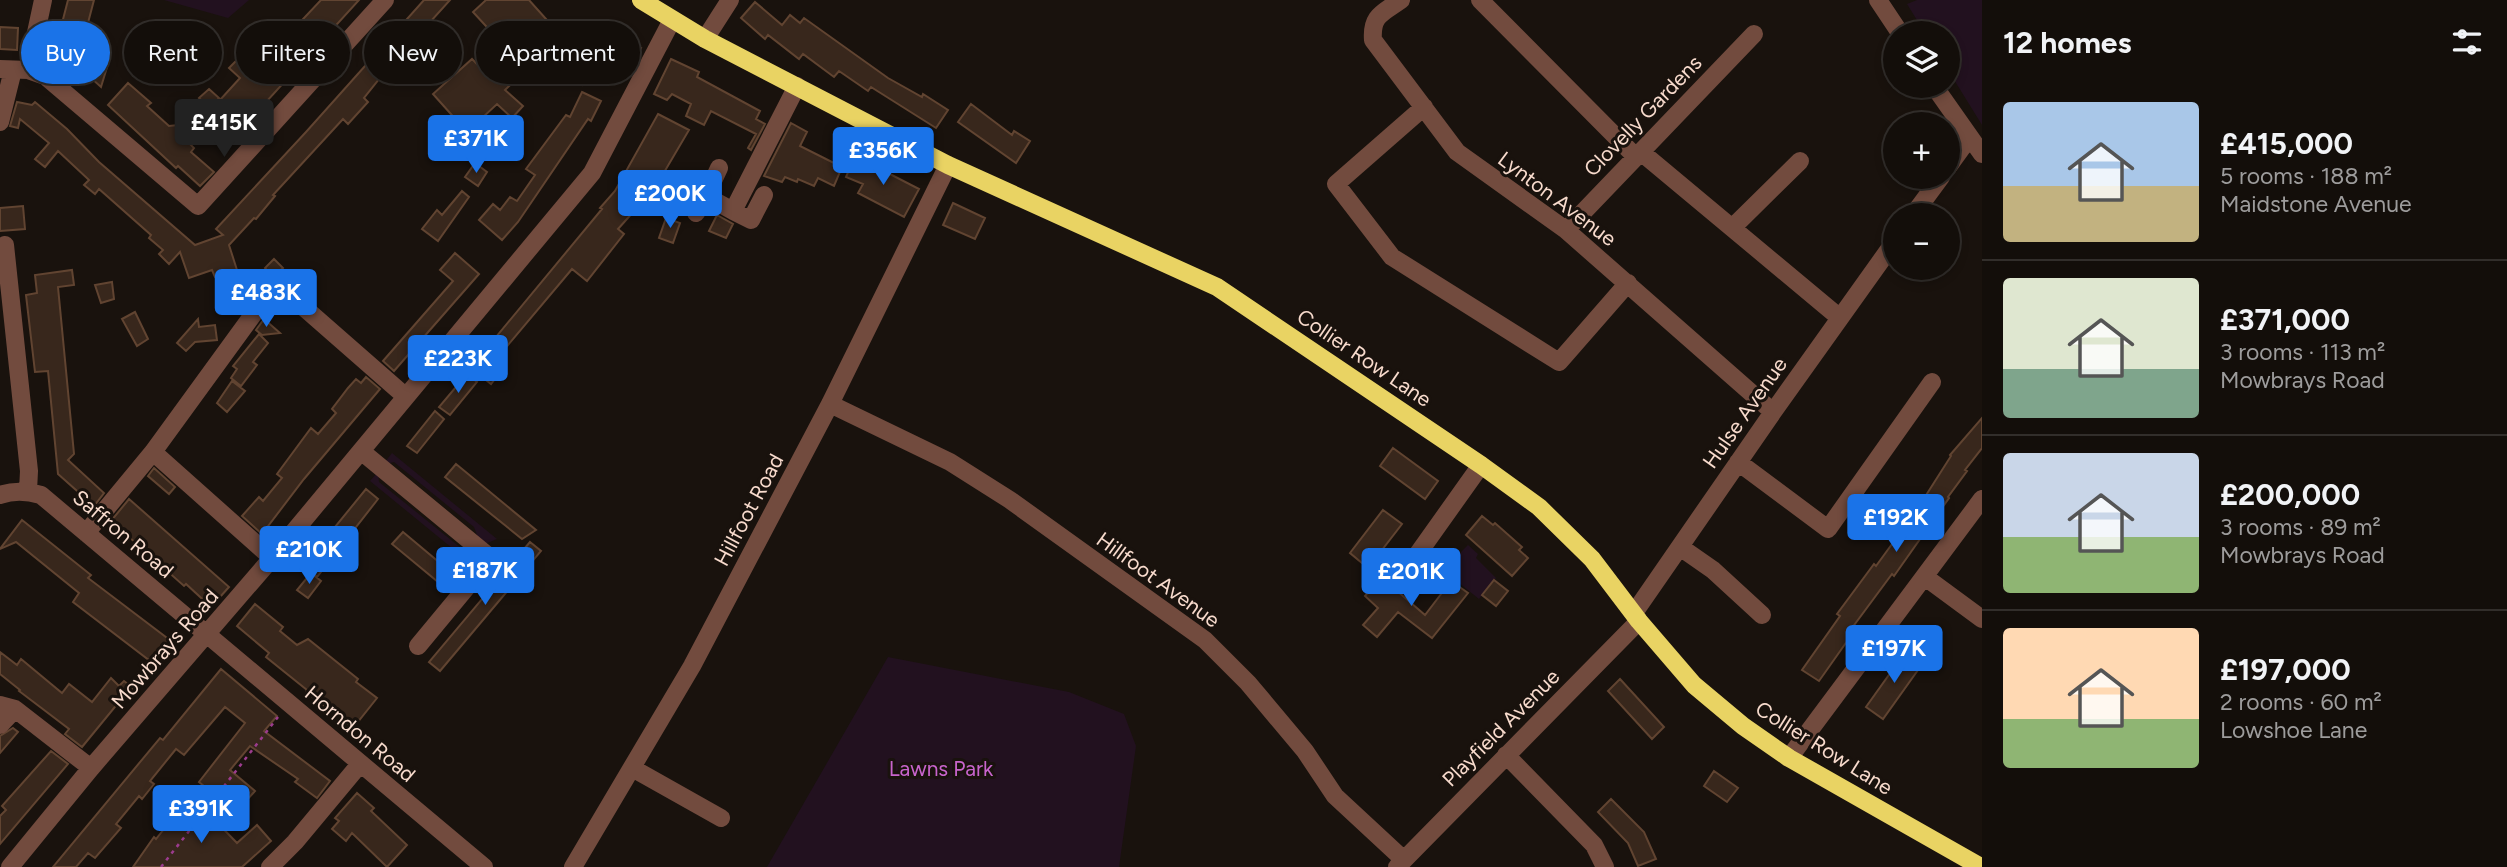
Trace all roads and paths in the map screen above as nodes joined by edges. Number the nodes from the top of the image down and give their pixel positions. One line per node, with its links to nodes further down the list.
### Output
1 (43, 0): 12 (street)
2 (385, 0): 12 (street)
3 (641, 0): 8 (main road, Collier Row Lane)
4 (730, 0): 11 (street)
5 (1401, 0): 15 (street, Lynton Avenue)
6 (1480, 0): 19 (street)
7 (1878, 0): 9 (street)
8 (672, 20): 11 (main road, Collier Row Lane); 35 (street, Mowbrays Road)
9 (1892, 21)
10 (1754, 34): 19 (street, Clovelly Gardens)
11 (705, 39): 13 (main road, Collier Row Lane)
12 (14, 70): 16 (street)
13 (797, 86): 22 (main road, Collier Row Lane); 26 (street)
14 (1942, 98): 17 (street)
15 (1423, 107): 29 (street, Lynton Avenue); 32 (street)
16 (0, 122)
17 (1969, 138): 18 (street); 20 (street)
18 (1960, 150)
19 (1639, 154): 28 (street); 29 (street, Clovelly Gardens)
20 (1982, 154)
21 (1800, 161): 28 (street)
22 (948, 165): 36 (street, Hillfoot Road); 41 (main road, Collier Row Lane)
23 (719, 168): 25 (street)
24 (764, 195): 26 (street)
25 (706, 196): 26 (street); 27 (street)
26 (733, 211)
27 (696, 213)
28 (1732, 228): 33 (street)
29 (1566, 229): 32 (street, Lynton Avenue)
30 (3, 252): 42 (street)
31 (1883, 258): 33 (street, Hulse Avenue)
32 (1628, 283): 37 (street, Lynton Avenue)
33 (1840, 318): 37 (street, Hulse Avenue)
34 (1932, 382): 40 (street)
35 (405, 396): 38 (street, Mowbrays Road); 39 (street)
36 (830, 404): 62 (street, Hillfoot Road); 64 (street, Hillfoot Avenue)
37 (1773, 412): 40 (street, Hulse Avenue)
38 (361, 451): 47 (street, Mowbrays Road); 54 (street)
39 (153, 452): 45 (street); 47 (street)
40 (1738, 462): 46 (street, Hulse Avenue)
41 (1481, 465): 48 (street); 51 (main road, Collier Row Lane)
42 (28, 491): 43 (street); 45 (street, Saffron Road)
43 (0, 495)
44 (1982, 499): 49 (street)
45 (86, 533): 53 (street, Saffron Road)
46 (1680, 547): 50 (street); 51 (street, Hulse Avenue)
47 (272, 558): 53 (street, Mowbrays Road)
48 (1412, 562)
49 (1925, 577): 52 (street); 59 (street)
50 (1762, 615)
51 (1636, 617): 58 (street, Playfield Avenue); 59 (main road, Collier Row Lane)
52 (1982, 619)
53 (208, 635): 55 (street, Horndon Road); 61 (street, Mowbrays Road)
54 (418, 646)
55 (289, 704): 60 (street, Horndon Road); 66 (path)
56 (7, 707): 57 (street); 61 (street)
57 (0, 725)
58 (1506, 755): 64 (street, Playfield Avenue); 70 (street)
59 (1789, 758): 71 (main road, Collier Row Lane)
60 (360, 764): 67 (street); 68 (street, Horndon Road)
61 (91, 768): 65 (street, Mowbrays Road)
62 (632, 768): 63 (street); 69 (street, Hillfoot Road)
63 (721, 818)
64 (1400, 864)
65 (10, 867)
66 (161, 867)
67 (270, 867)
68 (484, 867)
69 (573, 867)
70 (1605, 867)
71 (1981, 867)

